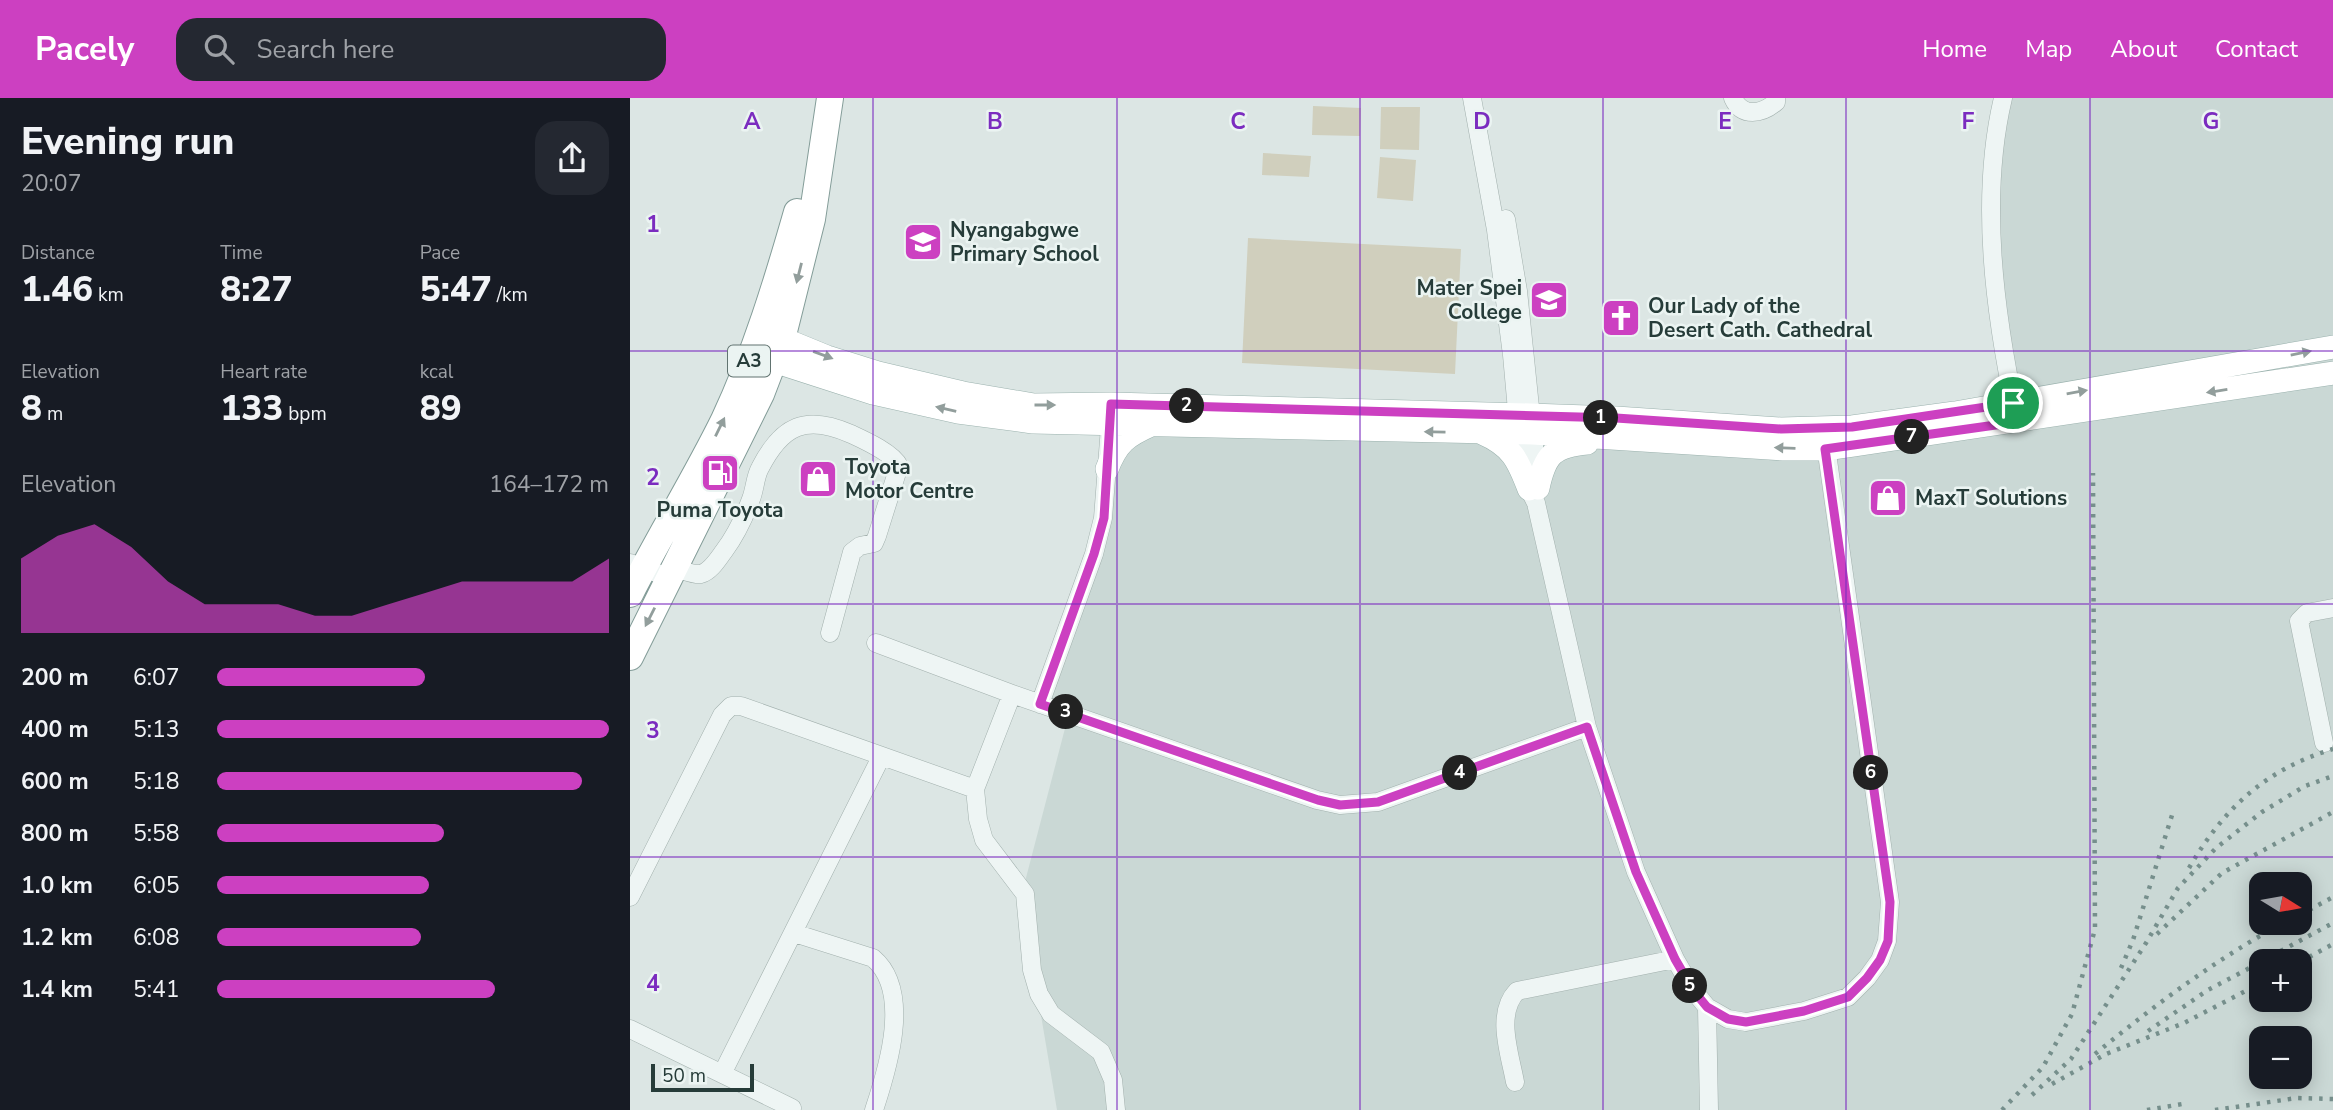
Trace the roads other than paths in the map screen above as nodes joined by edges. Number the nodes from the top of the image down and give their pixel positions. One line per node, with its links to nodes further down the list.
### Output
1 (1472, 98): 14 (street)
2 (1484, 98): 14 (street)
3 (1733, 98): 4 (street)
4 (1776, 98)
5 (2003, 98): 11 (street)
6 (829, 104): 7 (highway, A3)
7 (767, 346): 12 (main road, one-way to 12); 13 (main road, one-way to 7); 19 (highway, A3); 23 (highway, A3, one-way to 7)
8 (2333, 347): 10 (main road, one-way to 8)
9 (2333, 373): 10 (main road, one-way to 10)
10 (2166, 387): 11 (main road)
11 (2015, 412): 18 (main road)
12 (1111, 414): 13 (main road); 14 (main road); 15 (main road); 21 (street)
13 (1070, 423): 21 (main road)
14 (1525, 424): 16 (main road); 17 (main road); 22 (street)
15 (1151, 425): 17 (main road, one-way to 15); 21 (main road)
16 (1613, 431): 18 (main road); 22 (main road)
17 (1482, 433): 22 (main road)
18 (1824, 439): 39 (street)
19 (736, 445): 20 (street); 24 (highway, A3)
20 (759, 469): 24 (street); 27 (street)
21 (1107, 469): 31 (street)
22 (1534, 493): 32 (street)
23 (637, 566): 24 (street); 25 (highway, A3)
24 (673, 573): 29 (highway, A3, one-way to 29)
25 (630, 594)
26 (2333, 608): 33 (street)
27 (830, 633)
28 (876, 643): 30 (street)
29 (630, 657)
30 (1012, 694): 31 (street); 35 (street)
31 (1040, 704): 32 (street)
32 (1587, 727): 38 (street)
33 (2324, 743)
34 (881, 757): 35 (street); 36 (street); 37 (street)
35 (975, 789): 45 (street)
36 (630, 897)
37 (794, 933): 41 (street); 44 (street)
38 (1675, 959): 39 (street); 42 (street)
39 (1707, 1007): 46 (street)
40 (630, 1029): 41 (street)
41 (722, 1074): 43 (street)
42 (1515, 1082)
43 (792, 1108)
44 (874, 1110)
45 (1116, 1110)
46 (1709, 1110)

